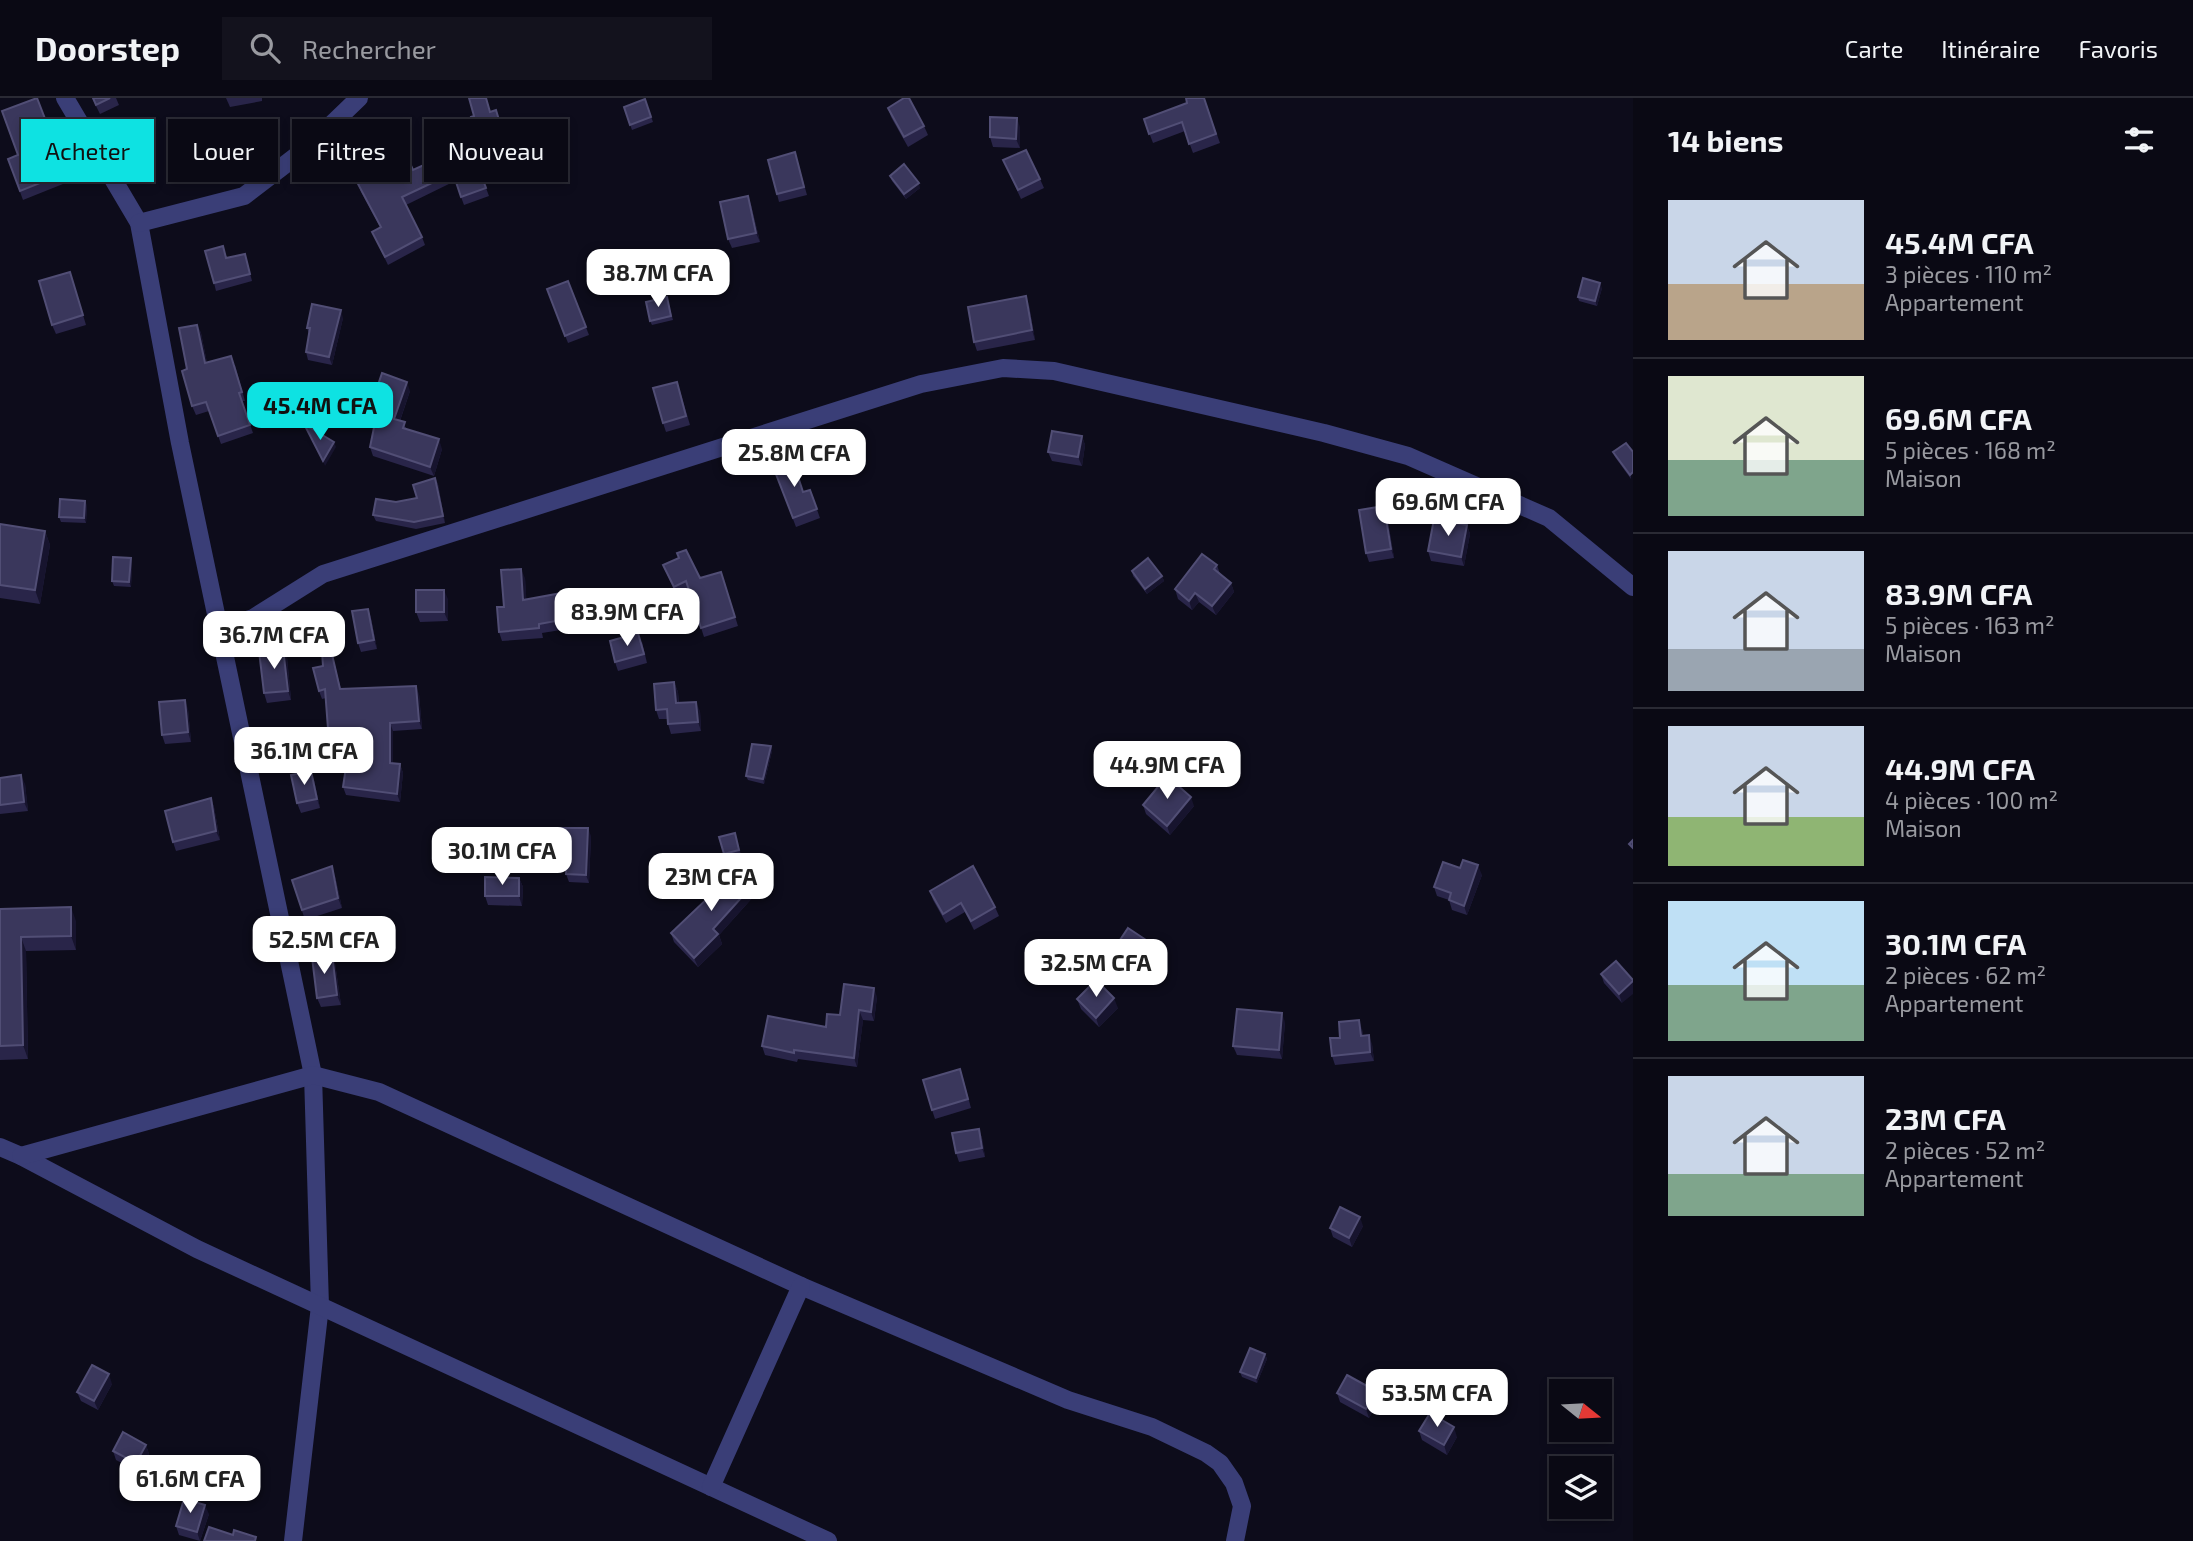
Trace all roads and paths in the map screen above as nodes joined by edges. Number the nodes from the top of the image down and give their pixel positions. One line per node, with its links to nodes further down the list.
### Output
1 (65, 98): 3 (street)
2 (359, 98): 3 (street)
3 (139, 223): 5 (street)
4 (1633, 587): 5 (street)
5 (220, 629): 6 (street)
6 (313, 1074): 8 (street); 9 (street); 10 (street)
7 (0, 1147): 8 (street)
8 (21, 1156): 10 (street)
9 (801, 1286): 11 (street); 14 (street)
10 (320, 1306): 11 (street); 12 (street)
11 (711, 1487): 13 (street)
12 (293, 1541)
13 (828, 1541)
14 (1235, 1541)

